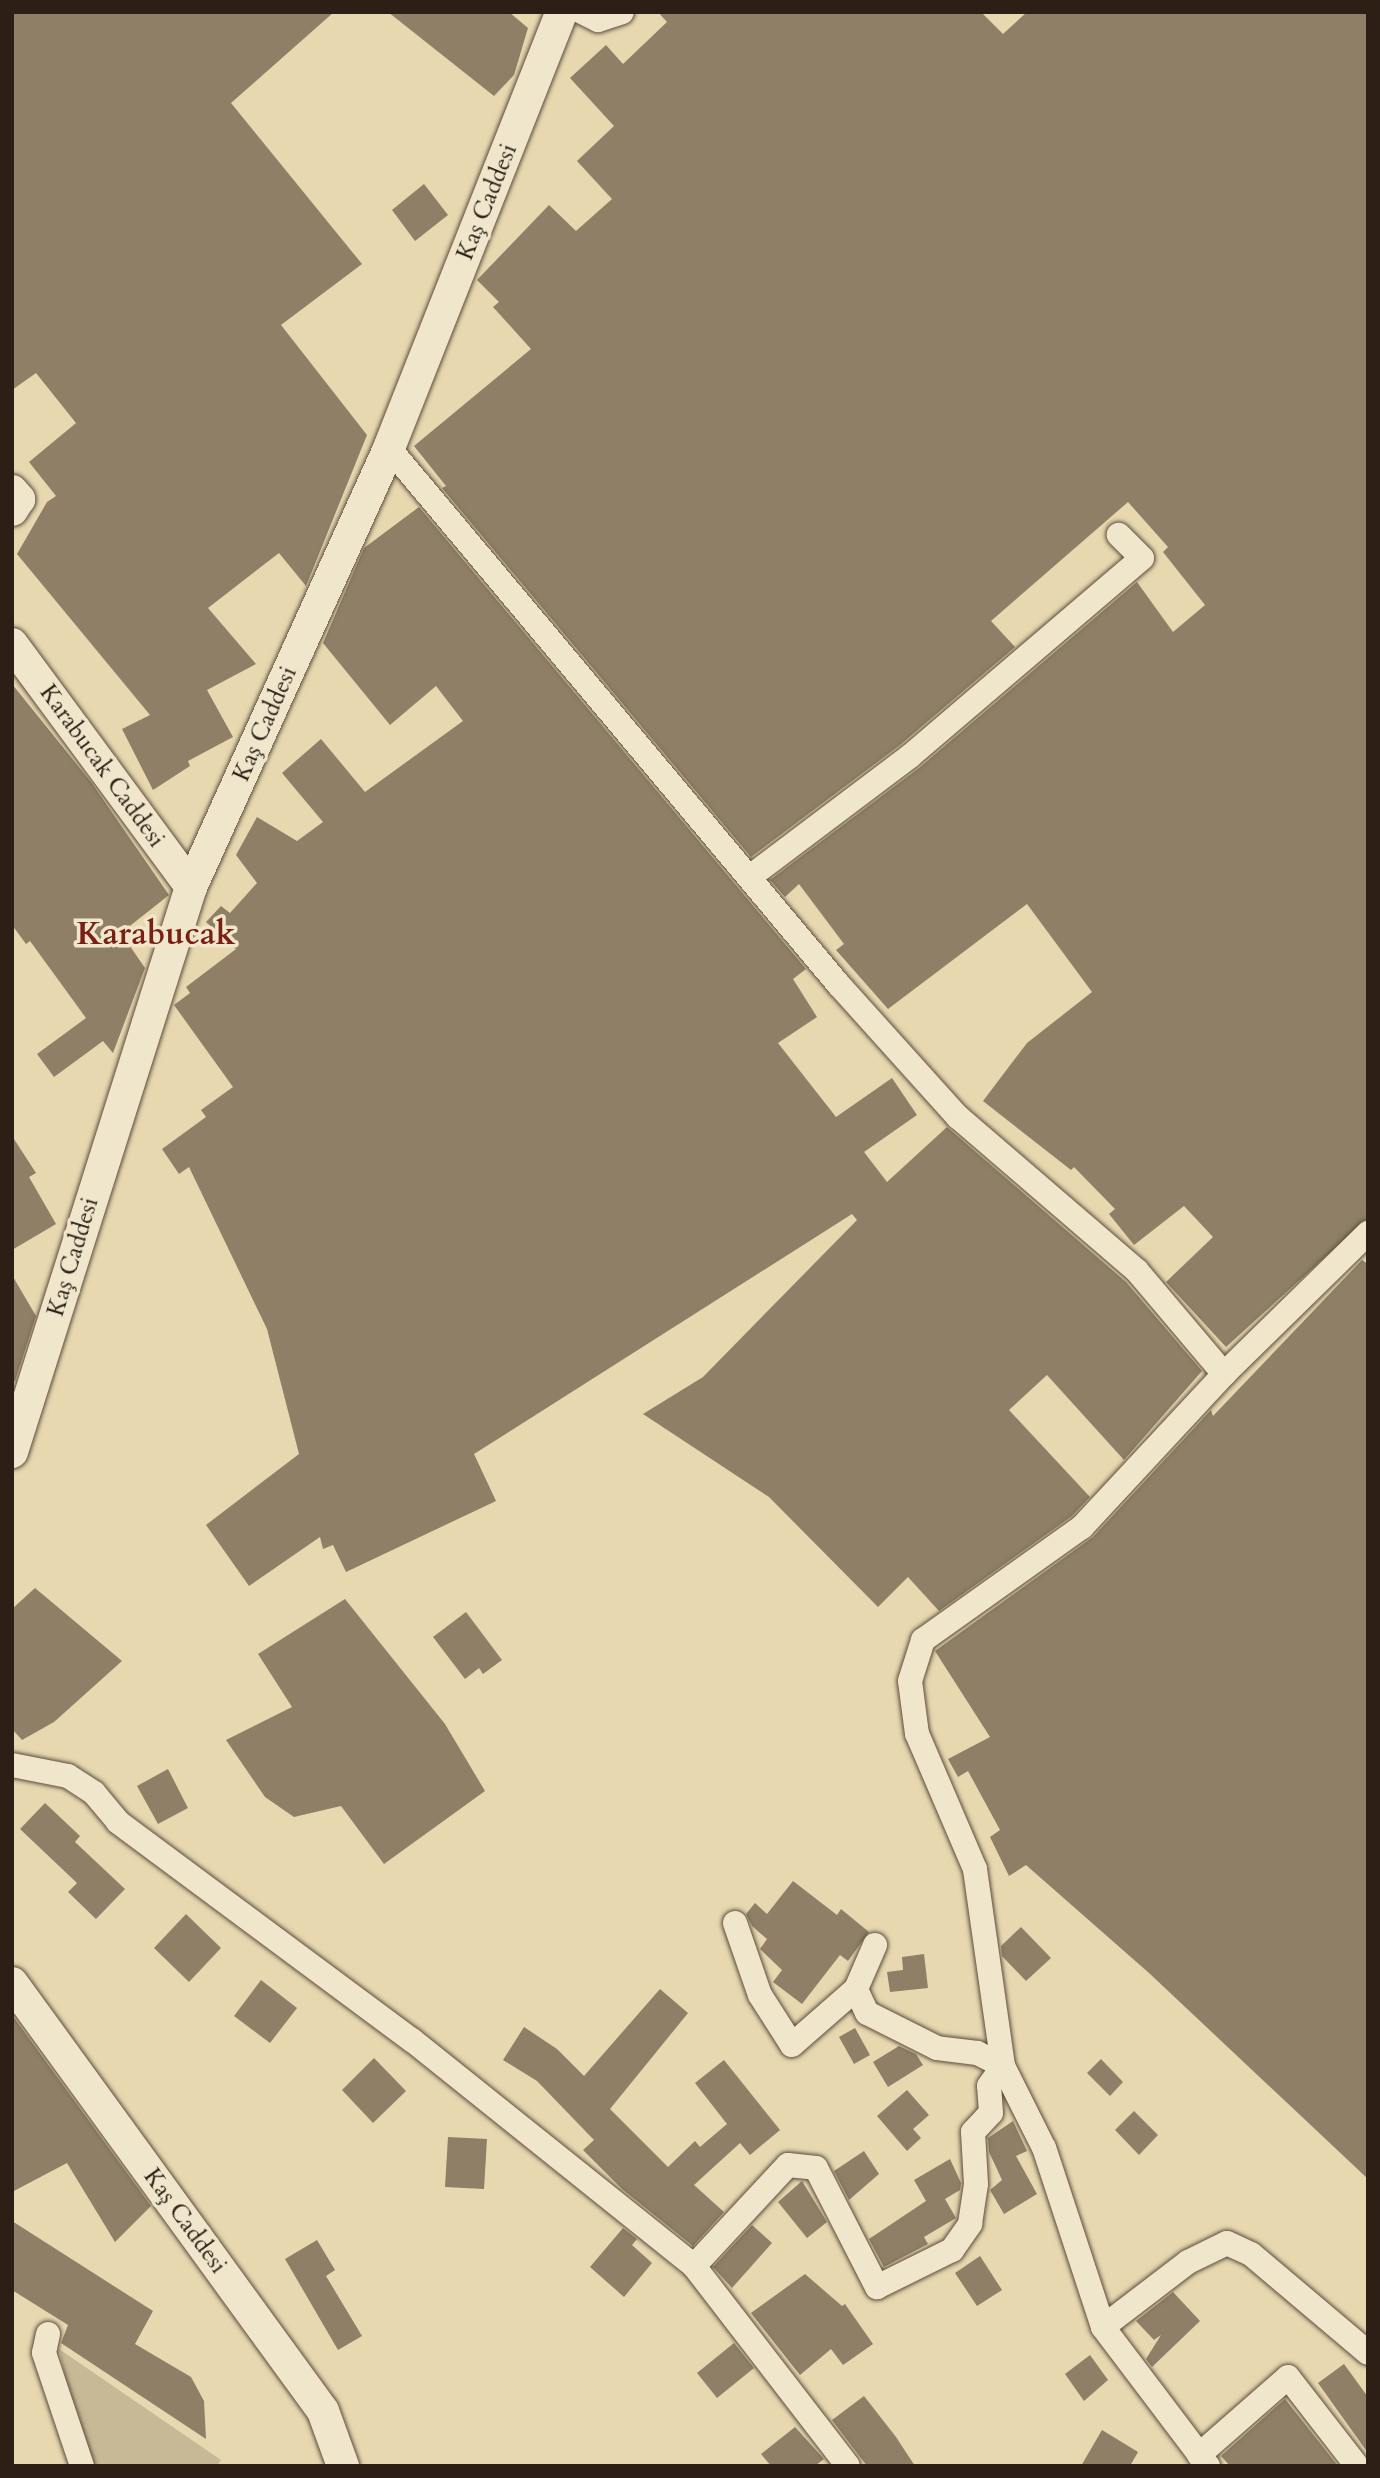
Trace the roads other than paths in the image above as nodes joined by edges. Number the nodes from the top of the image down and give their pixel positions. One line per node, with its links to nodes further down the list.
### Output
1 (562, 12): 4 (street, Kaş Caddesi)
2 (582, 12): 3 (street)
3 (622, 12)
4 (389, 448): 9 (street); 10 (street, Kaş Caddesi)
5 (12, 491): 6 (street)
6 (12, 510)
7 (1119, 536): 9 (street)
8 (12, 644): 10 (street, Karabucak Caddesi)
9 (751, 876): 12 (street)
10 (191, 887): 13 (street, Kaş Caddesi)
11 (1368, 1233): 12 (street)
12 (1224, 1374): 19 (street)
13 (12, 1452)
14 (12, 1765): 20 (street)
15 (735, 1923): 18 (street)
16 (875, 1945): 18 (street)
17 (12, 1983): 26 (street, Kaş Caddesi)
18 (856, 1989): 19 (street)
19 (1003, 2066): 20 (street); 21 (street)
20 (694, 2266): 27 (street)
21 (1103, 2327): 23 (street); 24 (street)
22 (48, 2334): 25 (street)
23 (1368, 2353)
24 (1203, 2460): 28 (street)
25 (82, 2466)
26 (343, 2466)
27 (848, 2466)
28 (1357, 2466)

